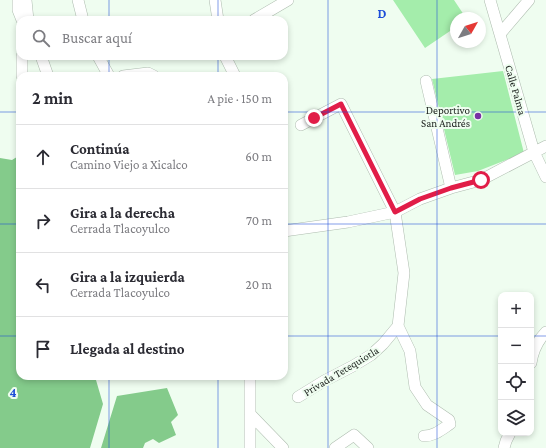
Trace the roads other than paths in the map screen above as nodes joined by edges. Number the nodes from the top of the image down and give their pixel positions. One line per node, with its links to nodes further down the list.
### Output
1 (18, 0): 8 (street)
2 (26, 0): 9 (street)
3 (78, 0): 10 (street)
4 (215, 0): 11 (street)
5 (288, 0): 12 (street)
6 (490, 0): 13 (street, Calle Palma)
7 (529, 0): 13 (street)
8 (20, 16)
9 (28, 16)
10 (82, 16)
11 (217, 16)
12 (261, 16)
13 (500, 34): 25 (street, Calle Palma)
14 (22, 60): 18 (street)
15 (42, 60): 19 (street)
16 (100, 60): 20 (street)
17 (227, 60): 21 (street)
18 (22, 72)
19 (47, 72)
20 (107, 72)
21 (233, 72)
22 (426, 81): 27 (street)
23 (301, 125): 28 (street)
24 (546, 146): 25 (street)
25 (534, 152): 26 (street, Calle Palma); 27 (street)
26 (546, 177)
27 (451, 188): 28 (street)
28 (395, 212): 29 (street); 30 (street)
29 (288, 230)
30 (398, 326): 34 (street, Privada Tetequiotla); 36 (street)
31 (546, 332): 32 (street)
32 (534, 348)
33 (250, 380): 35 (street)
34 (298, 397)
35 (250, 414): 38 (street); 39 (street)
36 (424, 436)
37 (508, 436): 42 (street)
38 (250, 448)
39 (283, 448)
40 (335, 448): 41 (street)
41 (368, 448)
42 (504, 448)

